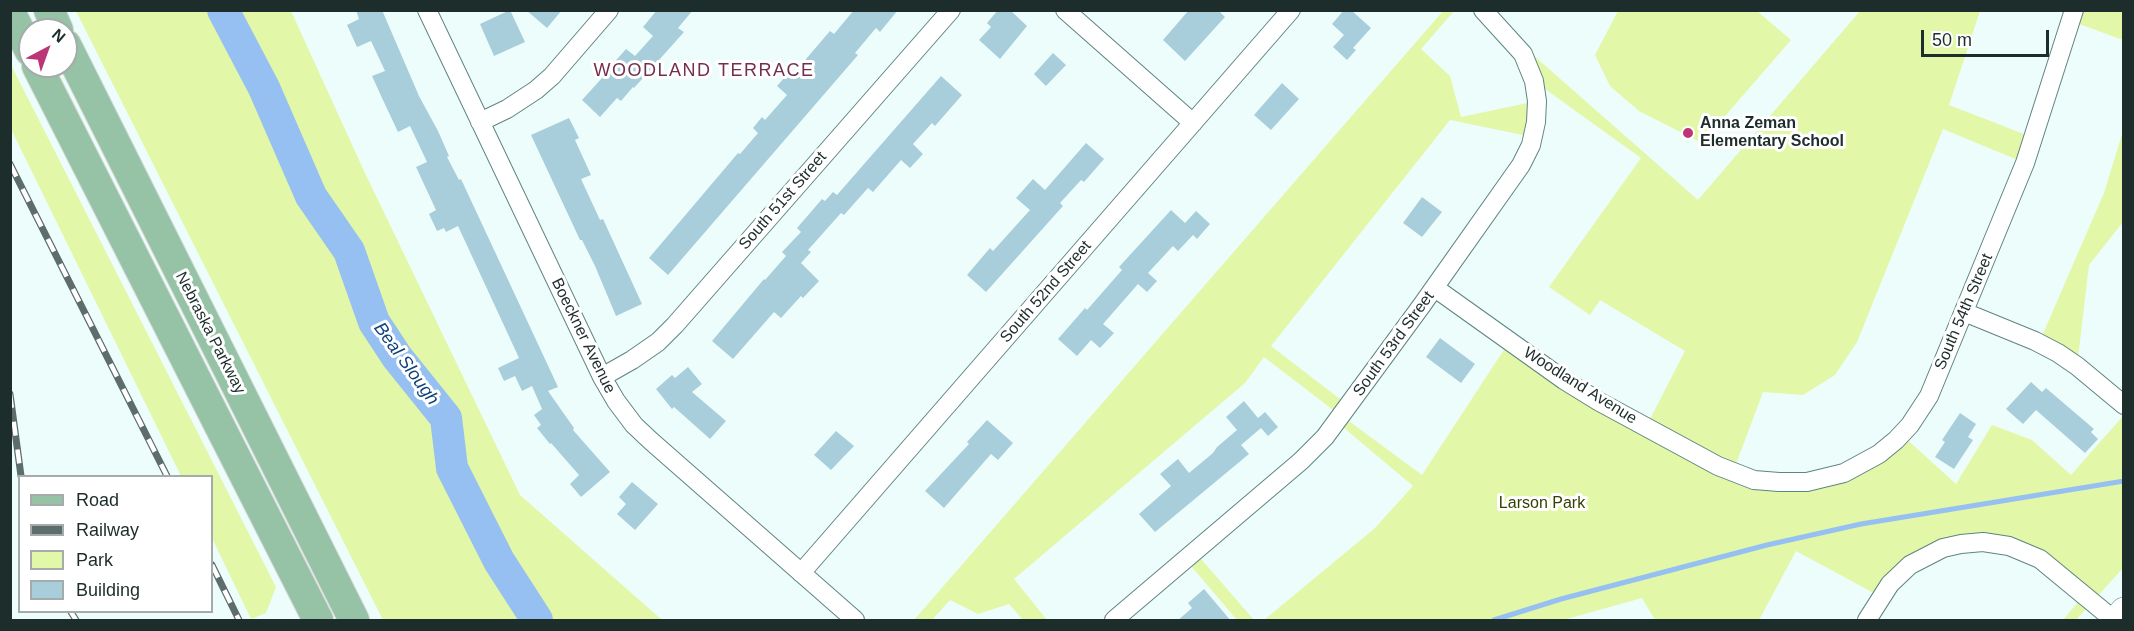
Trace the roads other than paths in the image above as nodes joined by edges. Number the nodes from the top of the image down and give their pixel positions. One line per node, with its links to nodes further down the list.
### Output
1 (427, 10): 12 (street, Boeckner Avenue)
2 (609, 10): 12 (street)
3 (951, 10): 16 (street, South 51st Street)
4 (1065, 10): 13 (street)
5 (1291, 10): 13 (street, South 52nd Street)
6 (1483, 10): 14 (street, South 53rd Street)
7 (2074, 10): 15 (street, South 54th Street)
8 (10, 12): 9 (main road)
9 (18, 28)
10 (78, 69): 22 (main road, Nebraska Parkway)
11 (43, 78): 21 (main road, Nebraska Parkway)
12 (480, 122): 16 (street, Boeckner Avenue)
13 (1193, 123): 19 (street, South 52nd Street)
14 (1435, 288): 18 (street, Woodland Avenue); 24 (street, South 53rd Street)
15 (1964, 312): 17 (street); 18 (street, South 54th Street)
16 (602, 377): 19 (street, Boeckner Avenue)
17 (2121, 398)
18 (1732, 472)
19 (801, 573): 23 (street, Boeckner Avenue)
20 (2124, 611): 26 (main road)
21 (318, 621)
22 (354, 621)
23 (855, 621)
24 (1114, 621)
25 (1867, 621): 26 (street)
26 (2115, 621)

